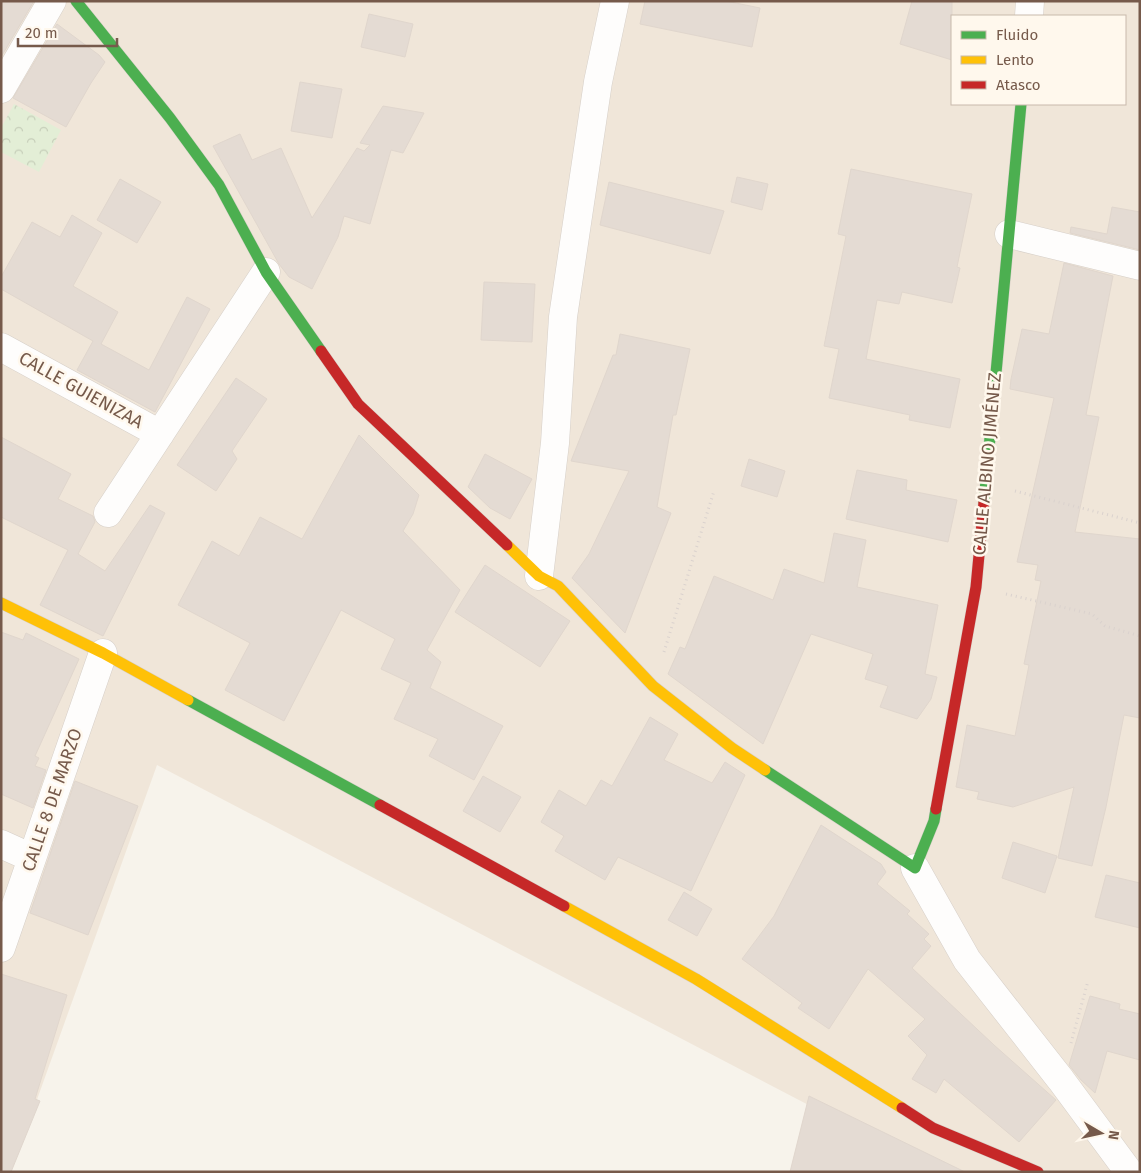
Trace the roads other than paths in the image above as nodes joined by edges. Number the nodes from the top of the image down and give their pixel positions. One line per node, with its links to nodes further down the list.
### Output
1 (52, 1): 6 (street)
2 (76, 1): 10 (street)
3 (614, 1): 14 (street)
4 (1030, 1): 5 (street)
5 (1029, 15)
6 (1, 89)
7 (1021, 105): 8 (street, CALLE ALBINO JIMÉNEZ)
8 (1009, 234): 9 (street); 19 (street, CALLE ALBINO JIMÉNEZ)
9 (1140, 266)
10 (266, 272): 12 (street); 14 (street)
11 (1, 346): 12 (street, CALLE GUIENIZAA)
12 (160, 434): 13 (street)
13 (108, 513)
14 (539, 576): 19 (street)
15 (1, 603): 16 (street)
16 (103, 653): 18 (street, CALLE 8 DE MARZO); 21 (street)
17 (1, 844): 18 (street)
18 (32, 858): 20 (street, CALLE 8 DE MARZO)
19 (915, 868): 22 (street)
20 (1, 948)
21 (1038, 1172)
22 (1129, 1172)

